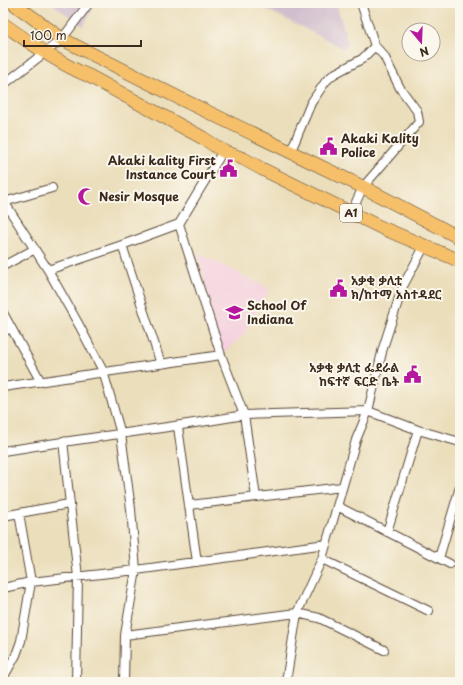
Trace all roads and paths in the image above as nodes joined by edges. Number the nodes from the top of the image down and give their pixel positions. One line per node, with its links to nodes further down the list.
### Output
1 (13, 3): 6 (main road, A1)
2 (89, 3): 6 (street)
3 (361, 3): 8 (street)
4 (3, 24): 7 (main road, A1)
5 (3, 29): 7 (main road)
6 (62, 39): 7 (main road); 9 (street); 12 (main road, A1)
7 (31, 43): 9 (main road, A1)
8 (375, 46): 12 (street); 13 (street)
9 (45, 53): 10 (street); 11 (main road, A1)
10 (3, 85)
11 (223, 151): 16 (main road, A1); 17 (street)
12 (292, 151): 13 (main road, A1)
13 (363, 187): 16 (street); 18 (main road, A1)
14 (52, 188): 15 (street)
15 (4, 201): 21 (street)
16 (351, 213): 20 (main road, A1)
17 (179, 224): 19 (street); 28 (street)
18 (460, 238)
19 (122, 245): 24 (street); 29 (street)
20 (424, 245): 22 (main road, A1); 33 (street)
21 (35, 249): 23 (street); 24 (street)
22 (460, 261)
23 (3, 266)
24 (48, 270): 30 (street)
25 (3, 313): 26 (street)
26 (11, 328): 27 (street); 31 (street)
27 (3, 332)
28 (221, 355): 29 (street); 34 (street)
29 (161, 364): 30 (street)
30 (103, 371): 31 (street); 37 (street)
31 (41, 382): 32 (street)
32 (3, 387)
33 (368, 411): 34 (street); 36 (street); 41 (street)
34 (244, 415): 35 (street); 43 (street)
35 (178, 427): 37 (street); 45 (street)
36 (418, 430): 39 (street); 49 (street)
37 (121, 434): 38 (street); 55 (street)
38 (63, 441): 40 (street); 44 (street)
39 (460, 442)
40 (3, 451)
41 (342, 487): 43 (street); 46 (street)
42 (460, 487): 51 (street)
43 (256, 497): 45 (street)
44 (69, 504): 47 (street); 56 (street)
45 (190, 505): 53 (street)
46 (338, 506): 49 (street); 50 (street)
47 (19, 513): 48 (street); 57 (street)
48 (3, 516)
49 (387, 532): 51 (street)
50 (326, 544): 52 (street); 53 (street)
51 (439, 558): 54 (street)
52 (322, 559): 59 (street); 60 (street)
53 (197, 562): 55 (street)
54 (450, 564)
55 (136, 570): 56 (street); 61 (street)
56 (78, 577): 57 (street); 64 (street)
57 (31, 582): 58 (street); 63 (street)
58 (3, 588)
59 (429, 611)
60 (297, 613): 61 (street); 62 (street); 66 (street)
61 (125, 635): 65 (street)
62 (384, 650)
63 (3, 678)
64 (76, 682)
65 (124, 682)
66 (286, 682)

